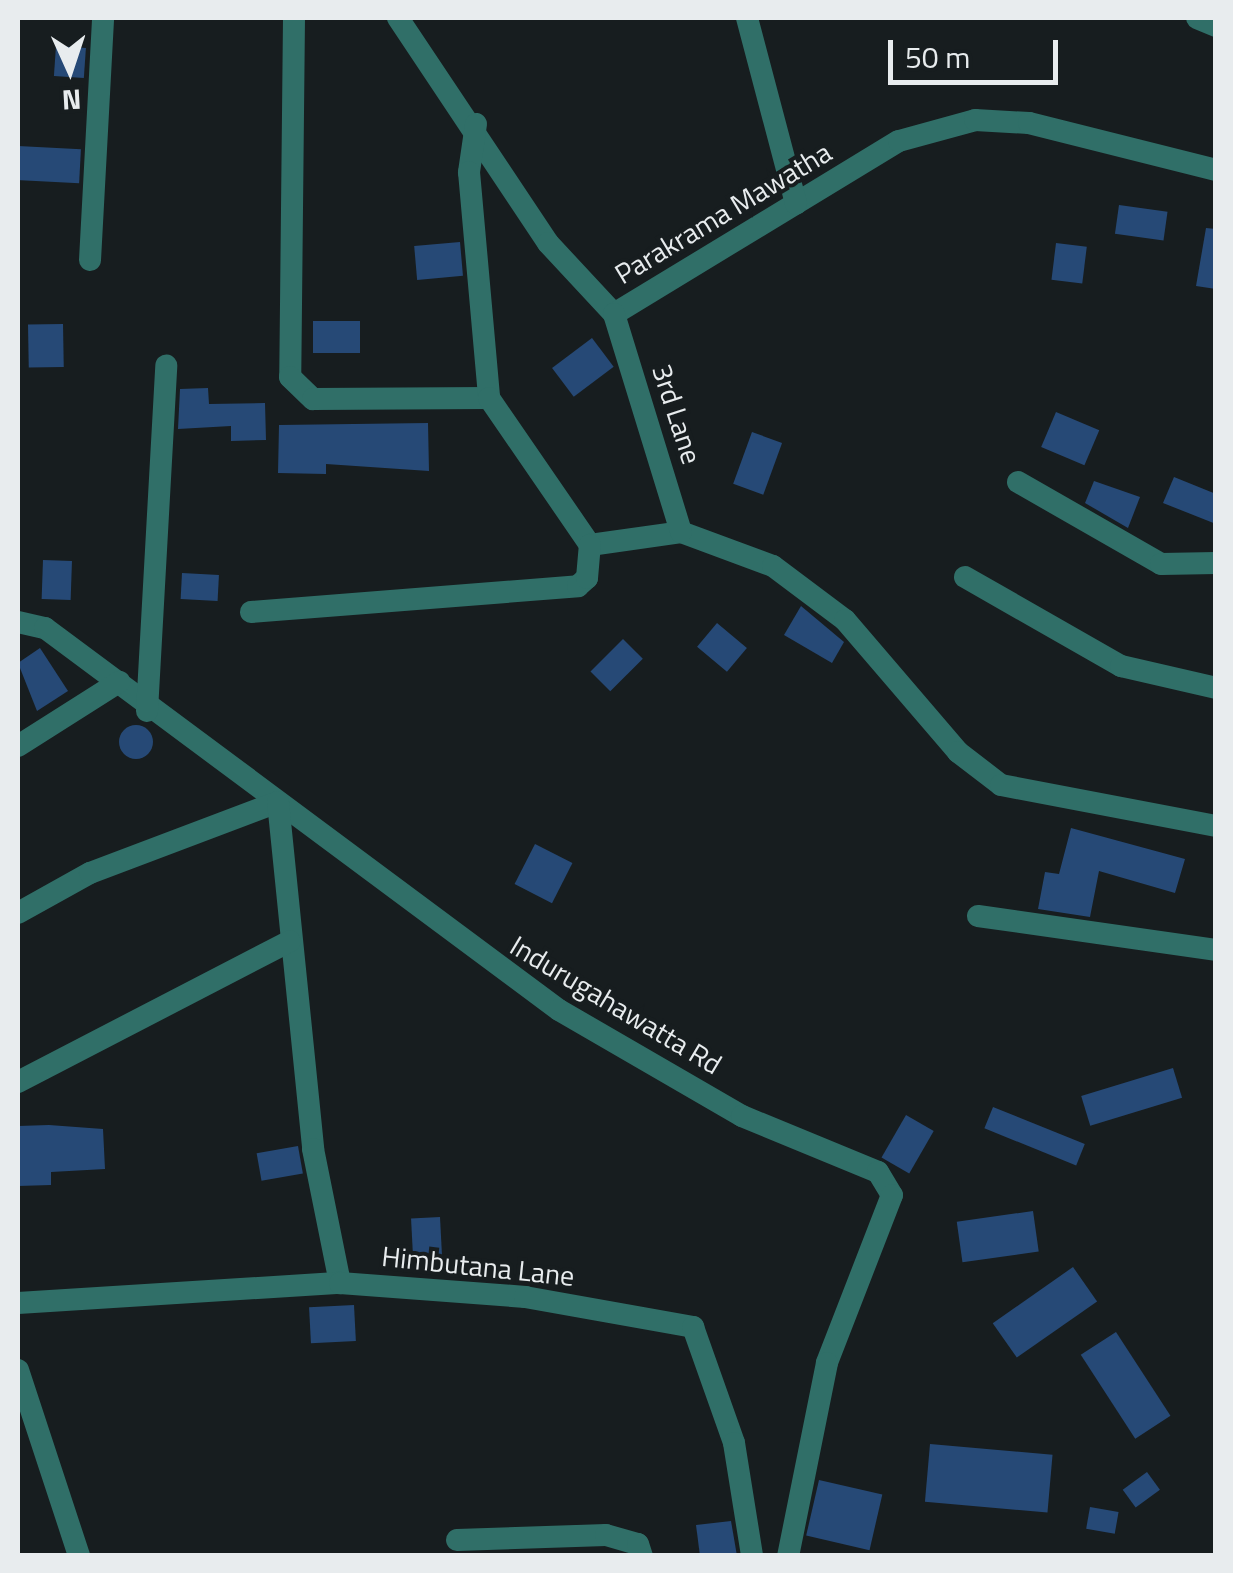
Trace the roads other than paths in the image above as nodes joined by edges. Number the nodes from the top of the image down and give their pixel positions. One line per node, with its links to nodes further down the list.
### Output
1 (103, 18): 10 (street)
2 (294, 18): 13 (street)
3 (398, 18): 7 (street, Parakrama Mawatha)
4 (747, 18): 9 (street)
5 (1197, 18): 6 (street)
6 (1216, 26)
7 (476, 124): 11 (street, Parakrama Mawatha); 13 (street)
8 (1216, 170): 9 (street, Parakrama Mawatha)
9 (796, 204): 11 (street, Parakrama Mawatha)
10 (90, 260)
11 (614, 314): 15 (street, 3rd Lane)
12 (166, 366): 23 (street)
13 (489, 398): 16 (street)
14 (1018, 482): 17 (street)
15 (681, 532): 16 (street); 26 (street)
16 (590, 545): 19 (street)
17 (1216, 564)
18 (965, 577): 22 (street)
19 (251, 612)
20 (18, 622): 21 (street, Indurugahawatta Rd)
21 (119, 682): 23 (street, Indurugahawatta Rd); 24 (street)
22 (1216, 688)
23 (147, 711): 25 (street, Indurugahawatta Rd)
24 (18, 746)
25 (278, 802): 27 (street); 29 (street); 39 (street, Indurugahawatta Rd)
26 (1216, 826)
27 (18, 913)
28 (978, 916): 30 (street)
29 (290, 941): 31 (street); 32 (street)
30 (1216, 950)
31 (18, 1082)
32 (340, 1283): 33 (street, Himbutana Lane); 38 (street, Himbutana Lane)
33 (18, 1303)
34 (18, 1370): 36 (street)
35 (456, 1540): 37 (street)
36 (79, 1556)
37 (642, 1556)
38 (752, 1556)
39 (788, 1556)

